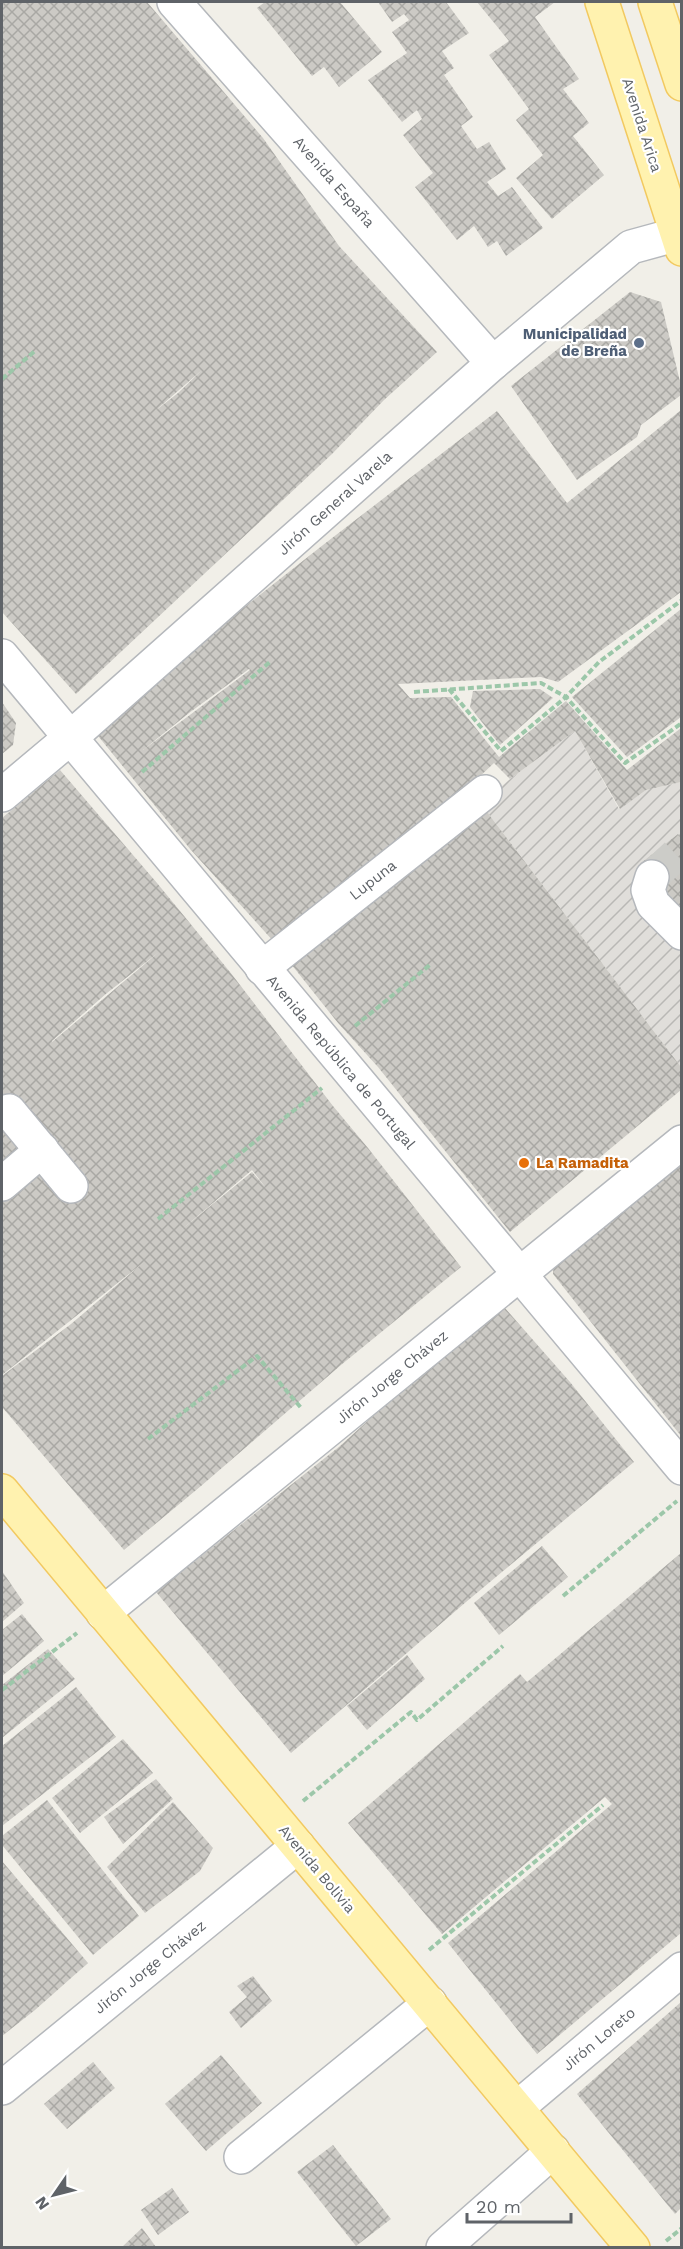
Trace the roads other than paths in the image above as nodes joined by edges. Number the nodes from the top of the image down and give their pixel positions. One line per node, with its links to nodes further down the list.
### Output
1 (174, 2): 6 (street, Avenida España)
2 (602, 2): 5 (main road, Avenida Arica)
3 (655, 2): 4 (main road)
4 (681, 84)
5 (680, 238): 6 (street, Jirón General Varela)
6 (493, 363): 8 (street, Jirón General Varela)
7 (2, 656): 8 (street, Avenida República de Portugal)
8 (70, 738): 10 (street, Jirón General Varela); 13 (street, Avenida República de Portugal)
9 (484, 792): 13 (street, Lupuna)
10 (2, 795)
11 (652, 877): 12 (street)
12 (681, 933)
13 (262, 968): 19 (street, Avenida República de Portugal)
14 (9, 1111): 16 (street)
15 (681, 1142): 19 (street, Jirón Jorge Chávez)
16 (42, 1150): 17 (street); 18 (street)
17 (2, 1184)
18 (71, 1186)
19 (519, 1274): 20 (street, Avenida República de Portugal); 22 (street, Jirón Jorge Chávez)
20 (681, 1468)
21 (2, 1491): 22 (main road, Avenida Bolivia)
22 (104, 1613): 23 (main road, Avenida Bolivia)
23 (288, 1834): 25 (main road, Avenida Bolivia); 26 (street, Jirón Jorge Chávez)
24 (681, 1970): 27 (street, Jirón Loreto)
25 (430, 2003): 27 (main road, Avenida Bolivia); 29 (street)
26 (2, 2088)
27 (517, 2108): 28 (main road, Avenida Bolivia)
28 (553, 2151): 30 (street); 31 (main road, Avenida Bolivia)
29 (241, 2157)
30 (443, 2247)
31 (633, 2247)

